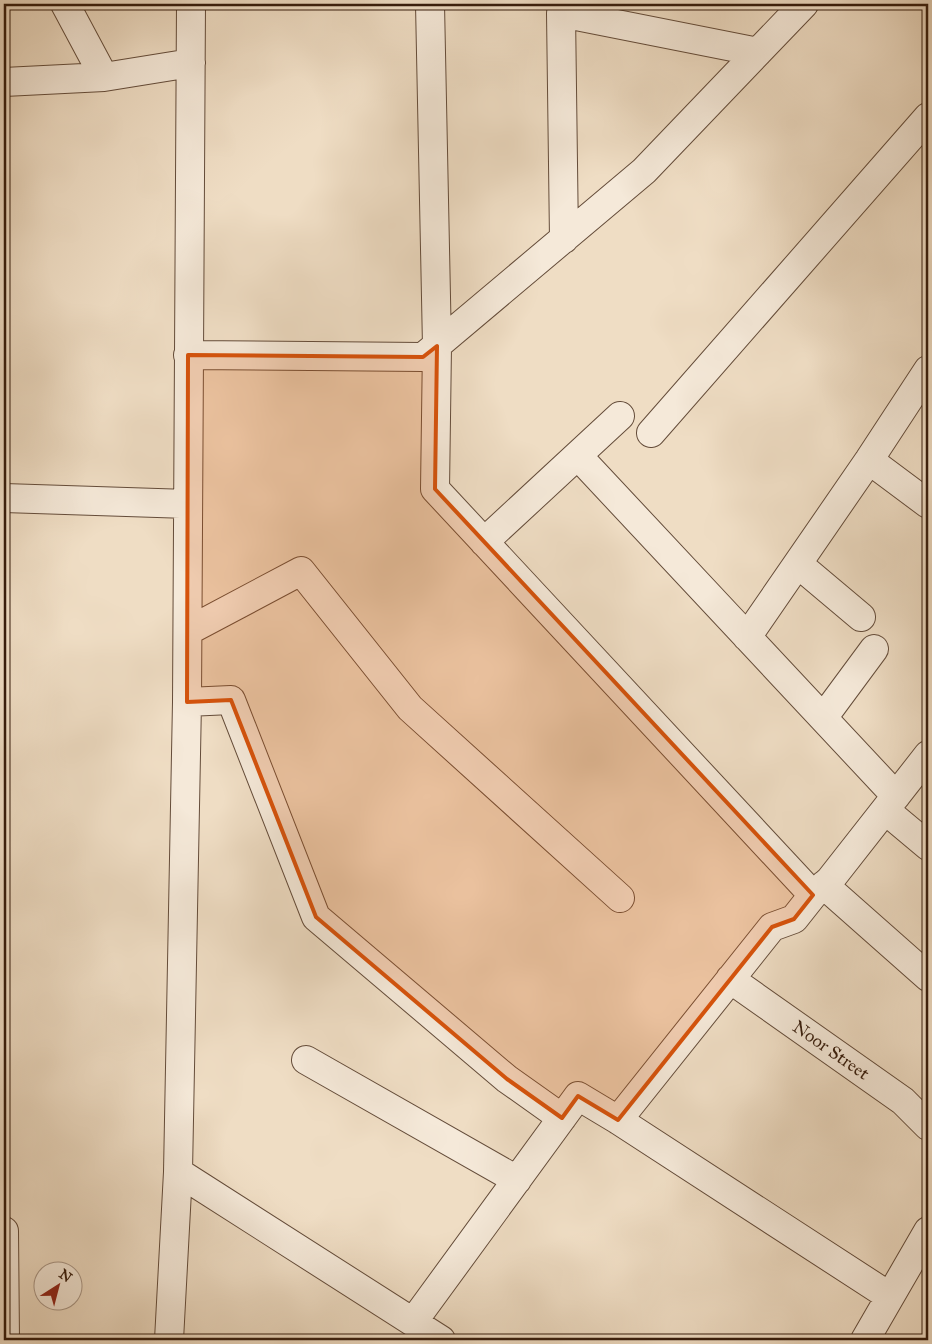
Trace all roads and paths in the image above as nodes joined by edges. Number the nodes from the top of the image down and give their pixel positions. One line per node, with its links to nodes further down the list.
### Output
1 (65, 4): 7 (street)
2 (191, 4): 6 (street)
3 (430, 4): 11 (street)
4 (804, 4): 5 (street)
5 (758, 52): 10 (street); 10 (street)
6 (191, 63): 7 (street); 12 (street)
7 (104, 77): 8 (street)
8 (4, 82)
9 (928, 118): 15 (street)
10 (564, 239): 11 (street)
11 (436, 346): 12 (street); 21 (street)
12 (188, 355): 19 (street)
13 (928, 370): 17 (street)
14 (620, 416): 16 (street)
15 (651, 432)
16 (578, 456): 21 (street); 25 (street)
17 (869, 460): 20 (street); 22 (street)
18 (4, 498): 19 (street)
19 (188, 504): 24 (street)
20 (928, 504)
21 (484, 542): 32 (street)
22 (798, 564): 23 (street); 25 (street)
23 (861, 617)
24 (188, 631): 27 (street); 33 (street)
25 (748, 637): 28 (street)
26 (874, 649): 28 (street)
27 (187, 702): 37 (street); 40 (street)
28 (823, 718): 30 (street)
29 (928, 755): 30 (street)
30 (890, 803): 31 (street); 32 (street)
31 (928, 846)
32 (818, 890): 34 (street); 35 (street)
33 (620, 898)
34 (928, 977)
35 (730, 979): 38 (street); 39 (street, Noor Street)
36 (306, 1060): 41 (street)
37 (562, 1118): 38 (street); 41 (street)
38 (618, 1120): 44 (street)
39 (928, 1126)
40 (178, 1172): 45 (street); 47 (street)
41 (517, 1180): 45 (street)
42 (4, 1231): 46 (street)
43 (928, 1231): 44 (street)
44 (890, 1296): 49 (street)
45 (413, 1322): 48 (street)
46 (5, 1340)
47 (169, 1340)
48 (441, 1340)
49 (865, 1340)

